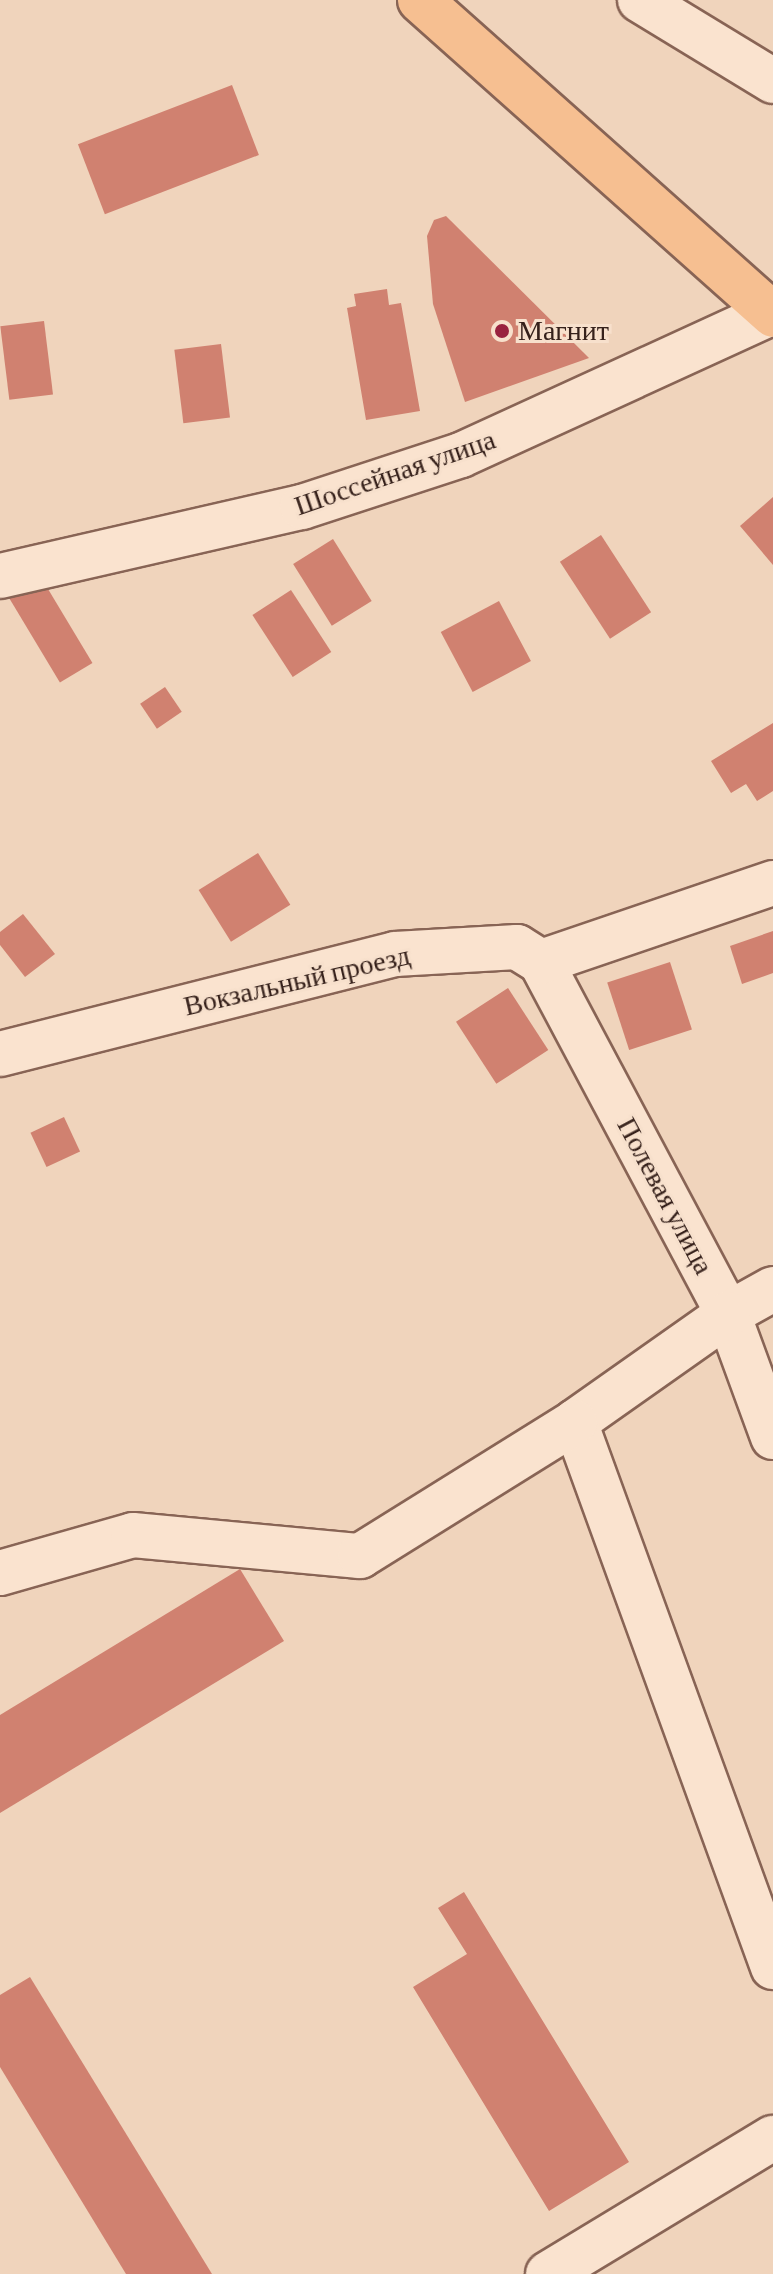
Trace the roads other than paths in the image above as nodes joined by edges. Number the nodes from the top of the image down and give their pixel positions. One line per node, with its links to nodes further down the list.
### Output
1 (420, 0): 4 (main road)
2 (640, 0): 3 (street)
3 (773, 81)
4 (772, 314): 5 (street, Шоссейная улица)
5 (0, 576)
6 (773, 883): 7 (street)
7 (541, 962): 8 (street, Вокзальный проезд); 10 (street, Полевая улица)
8 (0, 1054)
9 (773, 1289): 10 (street)
10 (728, 1314): 11 (street); 12 (street, Полевая улица)
11 (575, 1422): 13 (street); 14 (street)
12 (773, 1437)
13 (0, 1573)
14 (773, 1967)
15 (773, 2138): 16 (street)
16 (548, 2274)

